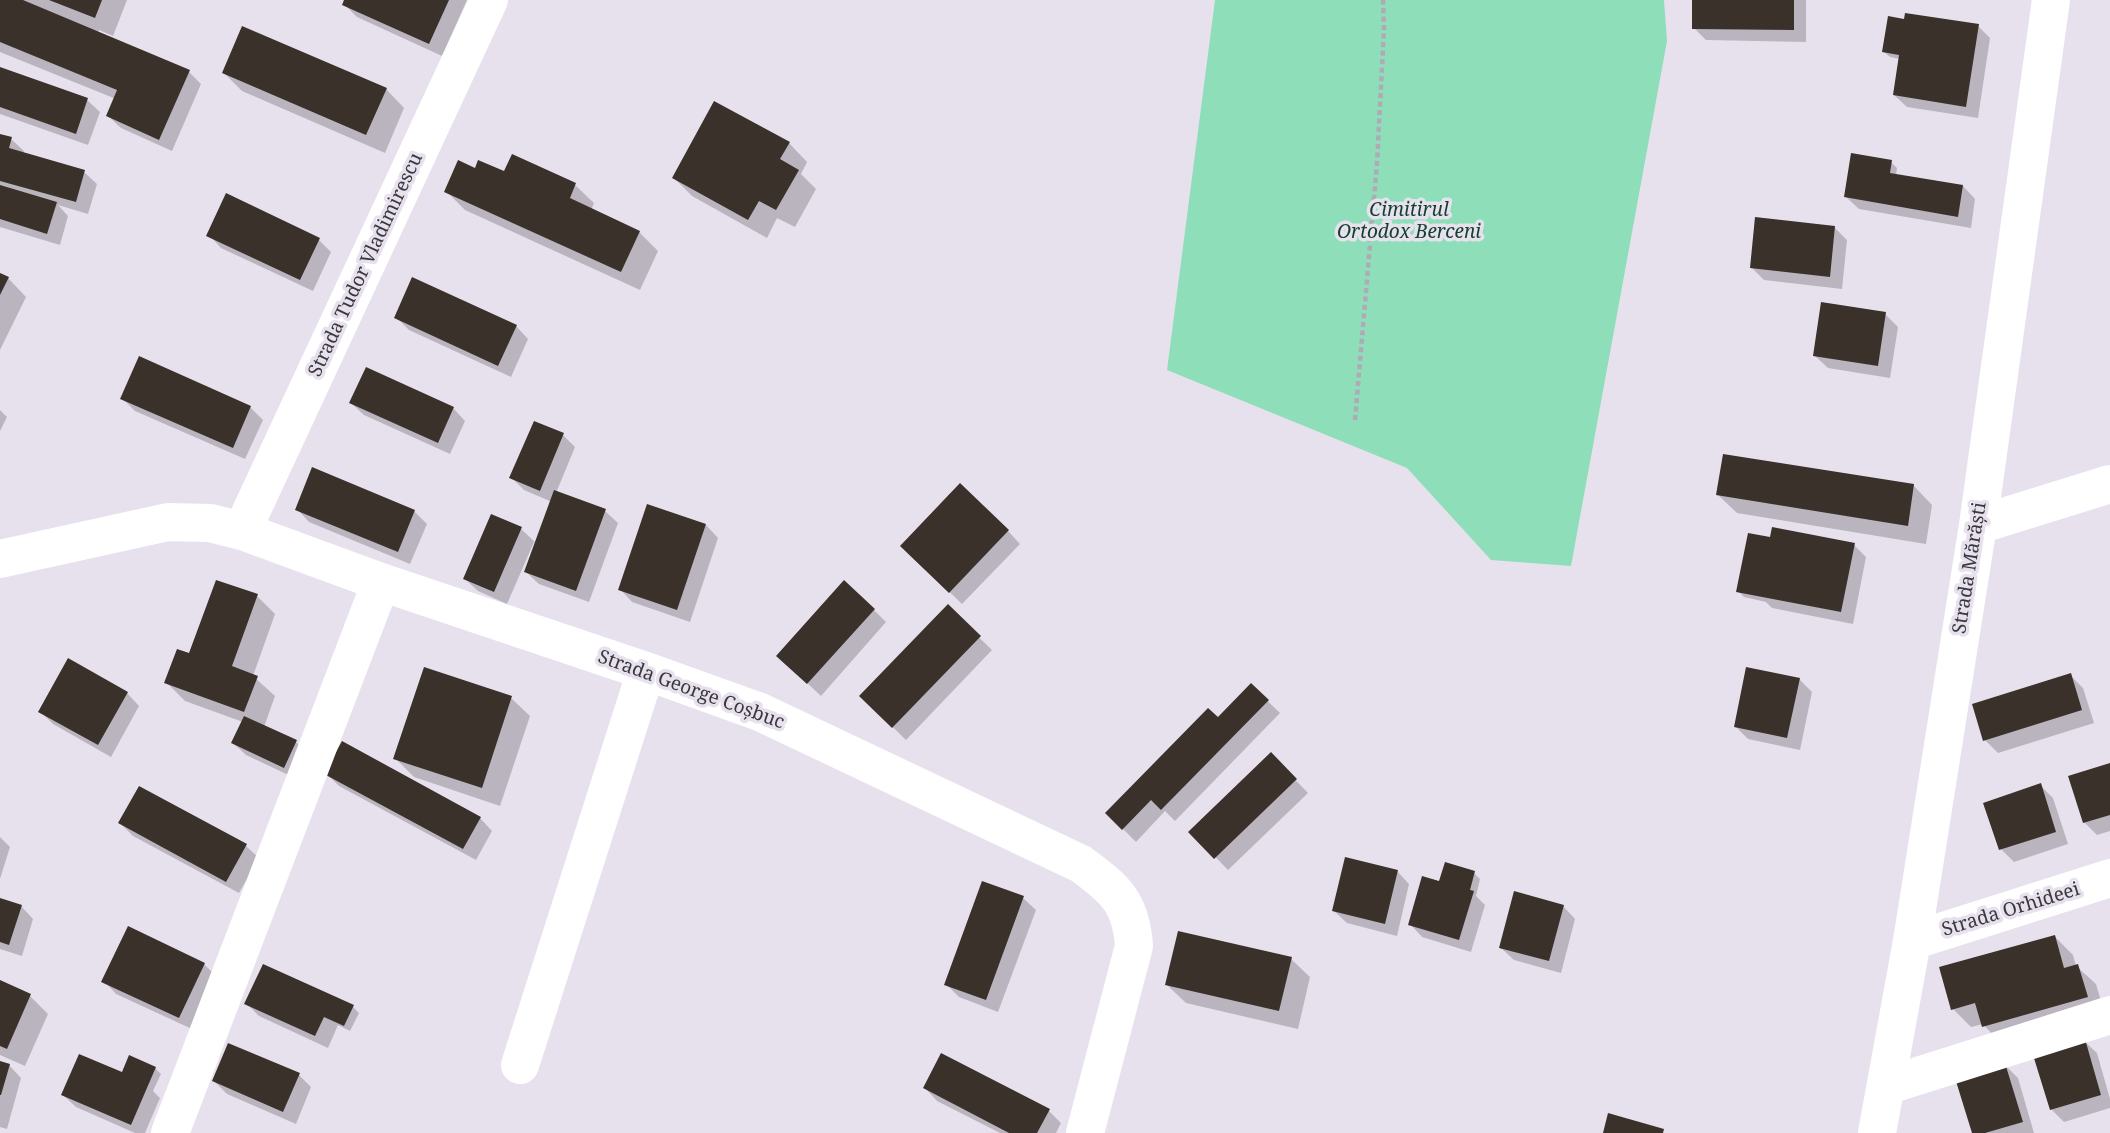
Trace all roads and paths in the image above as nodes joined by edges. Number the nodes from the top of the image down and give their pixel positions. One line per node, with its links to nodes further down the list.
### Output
1 (489, 0): 7 (street, Strada Tudor Vladimirescu)
2 (1383, 0): 4 (path)
3 (2051, 0): 6 (street, Strada Mărăști)
4 (1355, 420)
5 (2110, 484): 6 (street)
6 (1978, 525): 12 (street, Strada Mărăști)
7 (242, 531): 8 (street, Strada George Coșbuc); 9 (street, Strada George Coșbuc)
8 (0, 559)
9 (381, 582): 10 (street, Strada George Coșbuc); 16 (street)
10 (646, 671): 14 (street); 17 (street, Strada George Coșbuc)
11 (2110, 878): 12 (street, Strada Orhideei)
12 (1912, 941): 15 (street, Strada Mărăști)
13 (2110, 1015): 15 (street)
14 (520, 1065)
15 (1886, 1086): 18 (street, Strada Mărăști)
16 (170, 1133)
17 (1085, 1133)
18 (1877, 1133)

